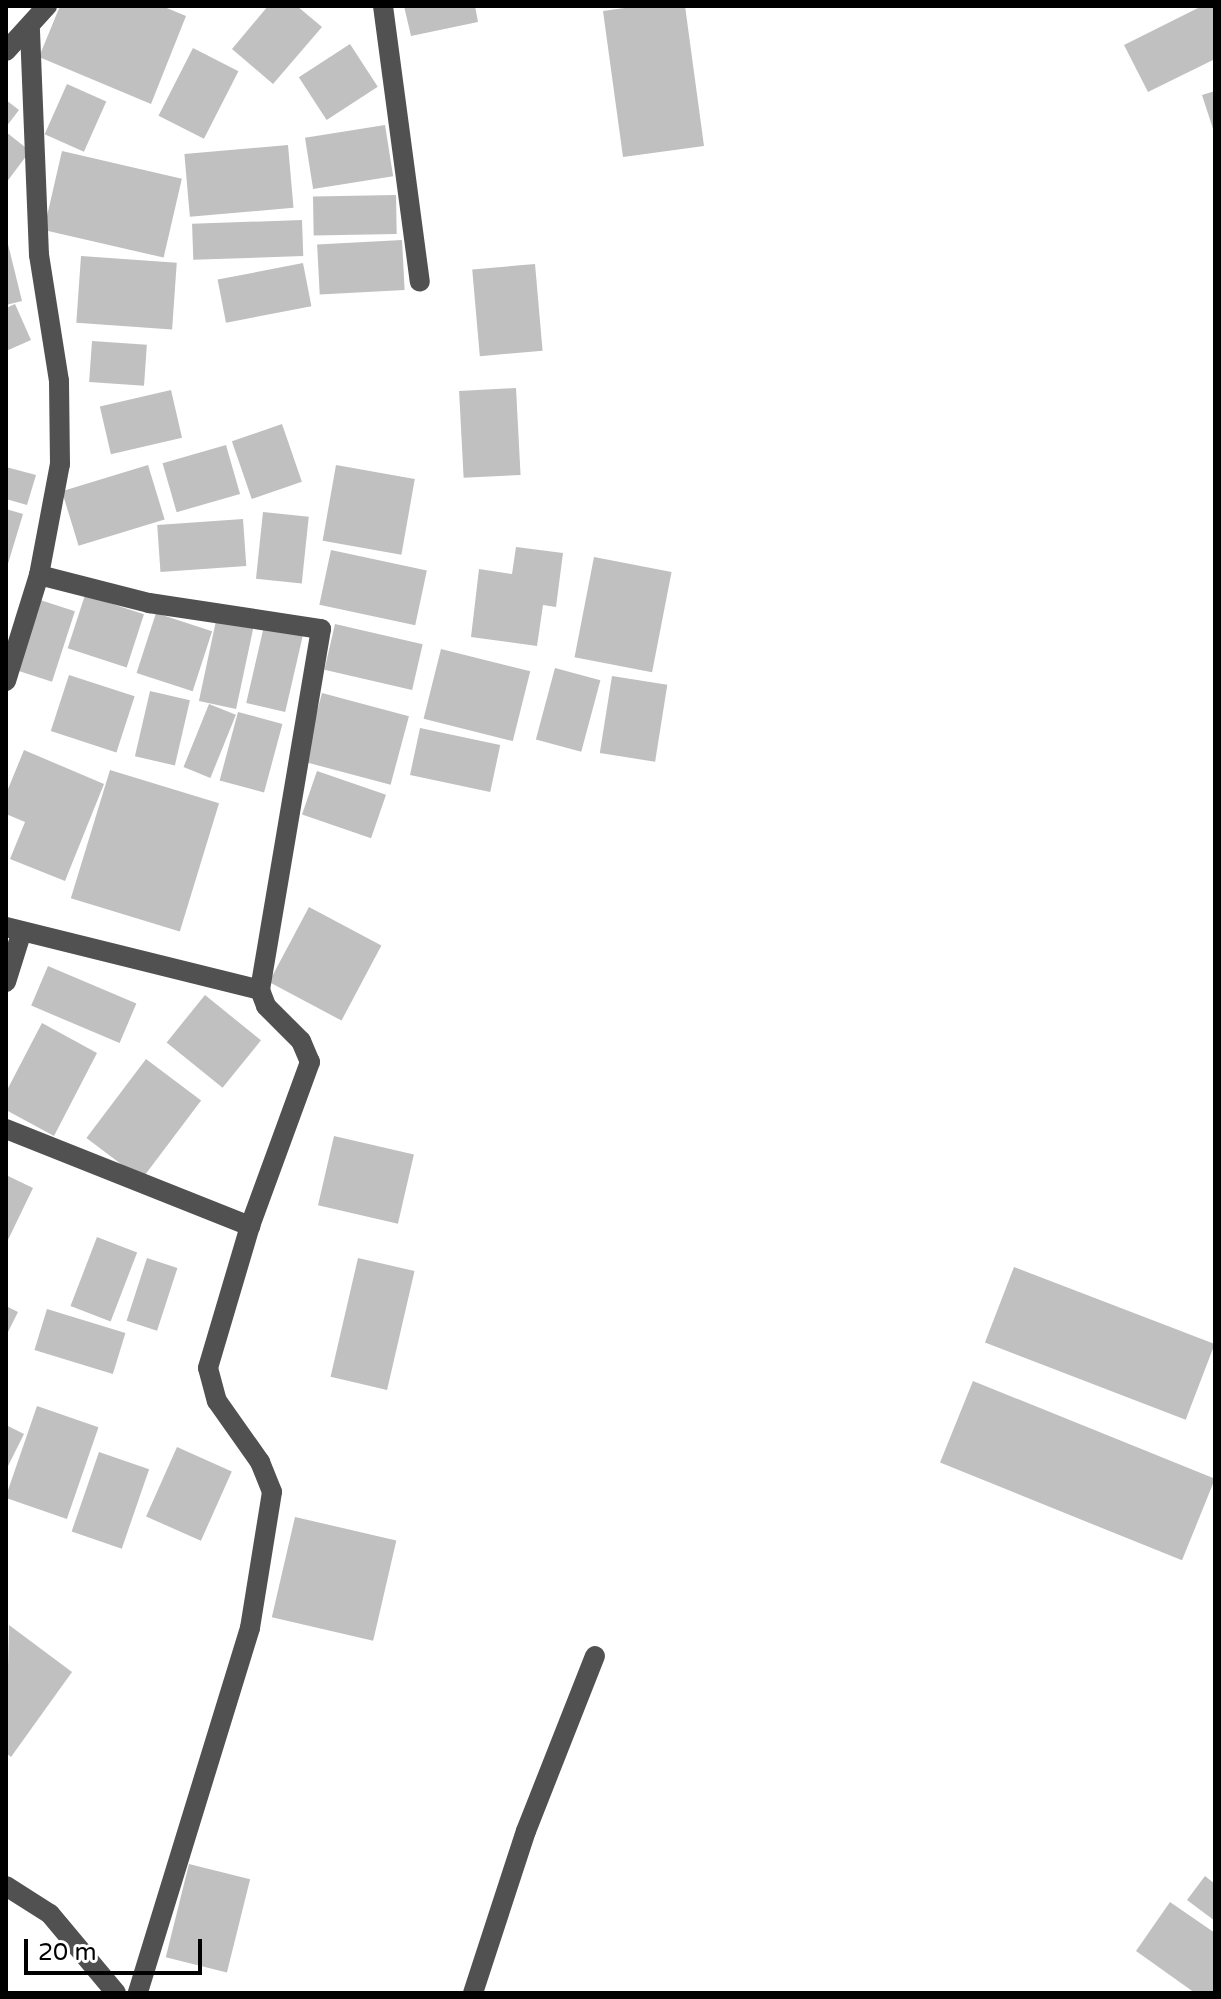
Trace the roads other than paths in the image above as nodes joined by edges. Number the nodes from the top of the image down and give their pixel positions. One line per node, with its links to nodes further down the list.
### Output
1 (47, 6): 3 (street)
2 (383, 6): 5 (street)
3 (30, 30): 4 (street); 6 (street)
4 (6, 51)
5 (420, 282)
6 (39, 575): 7 (street); 10 (street)
7 (6, 681)
8 (14, 929): 9 (street); 10 (street)
9 (6, 982)
10 (260, 990): 12 (street)
11 (6, 1129): 12 (street)
12 (250, 1226): 16 (street)
13 (595, 1656): 17 (street)
14 (6, 1886): 15 (street)
15 (116, 1993)
16 (138, 1993)
17 (473, 1993)

